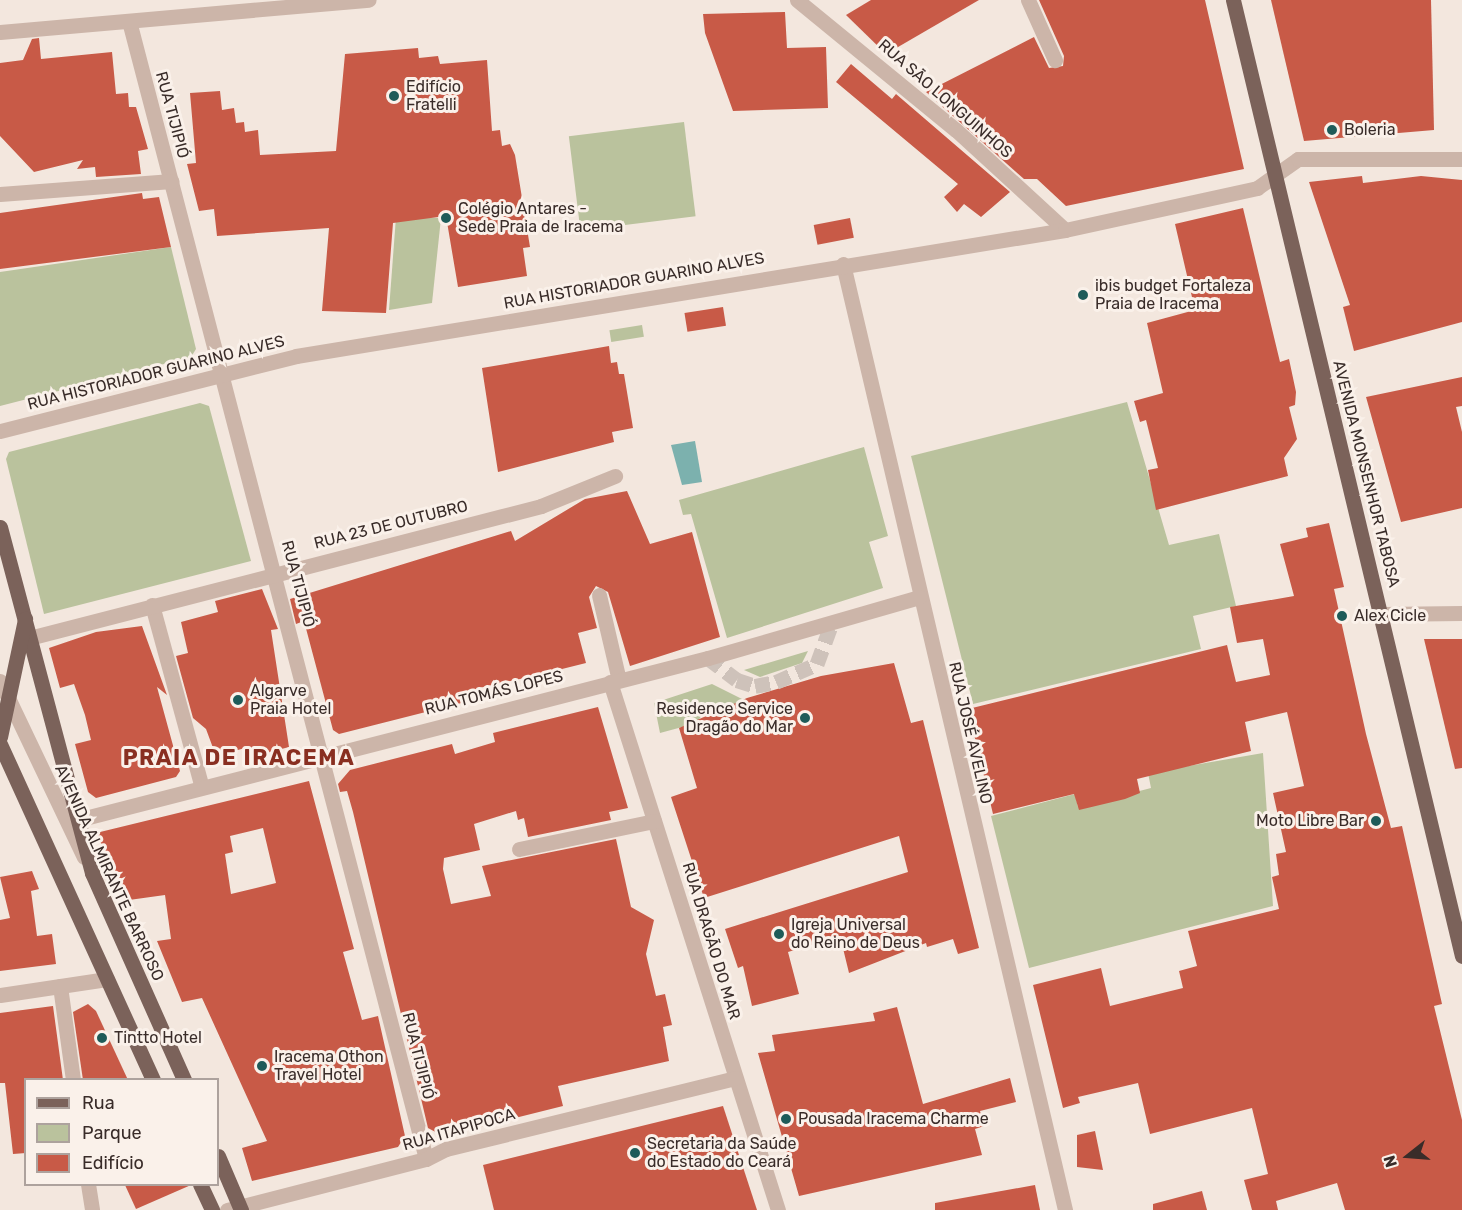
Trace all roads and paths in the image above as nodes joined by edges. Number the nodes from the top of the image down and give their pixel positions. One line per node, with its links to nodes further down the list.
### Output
1 (369, 0): 5 (street)
2 (796, 0): 13 (street, RUA SÃO LONGUINHOS)
3 (1028, 0): 8 (street)
4 (1233, 0): 10 (main road, AVENIDA MONSENHOR TABOSA)
5 (347, 1): 6 (street)
6 (129, 21): 7 (street); 11 (street, RUA TIJIPIÓ)
7 (0, 32)
8 (1055, 60)
9 (1462, 159): 10 (street, RUA HISTORIADOR GUARINO ALVES)
10 (1274, 176): 13 (street, RUA HISTORIADOR GUARINO ALVES); 24 (main road, AVENIDA MONSENHOR TABOSA)
11 (172, 181): 12 (street); 15 (street, RUA TIJIPIÓ)
12 (0, 195)
13 (1065, 230): 14 (street, RUA HISTORIADOR GUARINO ALVES)
14 (843, 264): 15 (street, RUA HISTORIADOR GUARINO ALVES); 21 (street, RUA JOSÉ AVELINO)
15 (223, 372): 16 (street, RUA HISTORIADOR GUARINO ALVES); 19 (street, RUA TIJIPIÓ)
16 (0, 431)
17 (615, 476): 19 (street, RUA 23 DE OUTUBRO)
18 (0, 527): 25 (main road)
19 (277, 571): 22 (street, RUA 23 DE OUTUBRO); 32 (street, RUA TIJIPIÓ)
20 (599, 595): 28 (street, RUA DRAGÃO DO MAR)
21 (919, 597): 28 (street, RUA TOMÁS LOPES); 54 (street, RUA JOSÉ AVELINO)
22 (152, 605): 26 (street, RUA 23 DE OUTUBRO); 33 (street)
23 (1462, 613): 24 (street)
24 (1382, 614): 38 (main road, AVENIDA MONSENHOR TABOSA)
25 (25, 619): 26 (main road); 29 (main road)
26 (33, 637): 34 (main road)
27 (0, 681): 29 (street, AVENIDA ALMIRANTE BARROSO)
28 (614, 681): 32 (street, RUA TOMÁS LOPES); 35 (street, RUA DRAGÃO DO MAR)
29 (8, 700): 30 (main road); 37 (street, AVENIDA ALMIRANTE BARROSO)
30 (0, 737)
31 (0, 744): 39 (main road)
32 (323, 754): 33 (street, RUA TOMÁS LOPES); 47 (street, RUA TIJIPIÓ)
33 (201, 784): 34 (street, RUA TOMÁS LOPES)
34 (77, 820): 37 (main road)
35 (654, 821): 36 (street); 45 (street, RUA DRAGÃO DO MAR)
36 (519, 849)
37 (92, 873): 44 (main road, AVENIDA ALMIRANTE BARROSO)
38 (1462, 956)
39 (107, 979): 40 (street); 43 (main road)
40 (60, 986): 41 (street); 42 (street)
41 (0, 995)
42 (73, 1078)
43 (152, 1078)
44 (183, 1078)
45 (735, 1078): 47 (street, RUA ITAPIPOCA); 53 (street, RUA DRAGÃO DO MAR)
46 (219, 1159): 50 (main road)
47 (426, 1159): 50 (street, RUA ITAPIPOCA)
48 (88, 1186): 51 (street)
49 (200, 1186): 52 (main road)
50 (236, 1209)
51 (92, 1210)
52 (212, 1210)
53 (778, 1210)
54 (1065, 1210)

